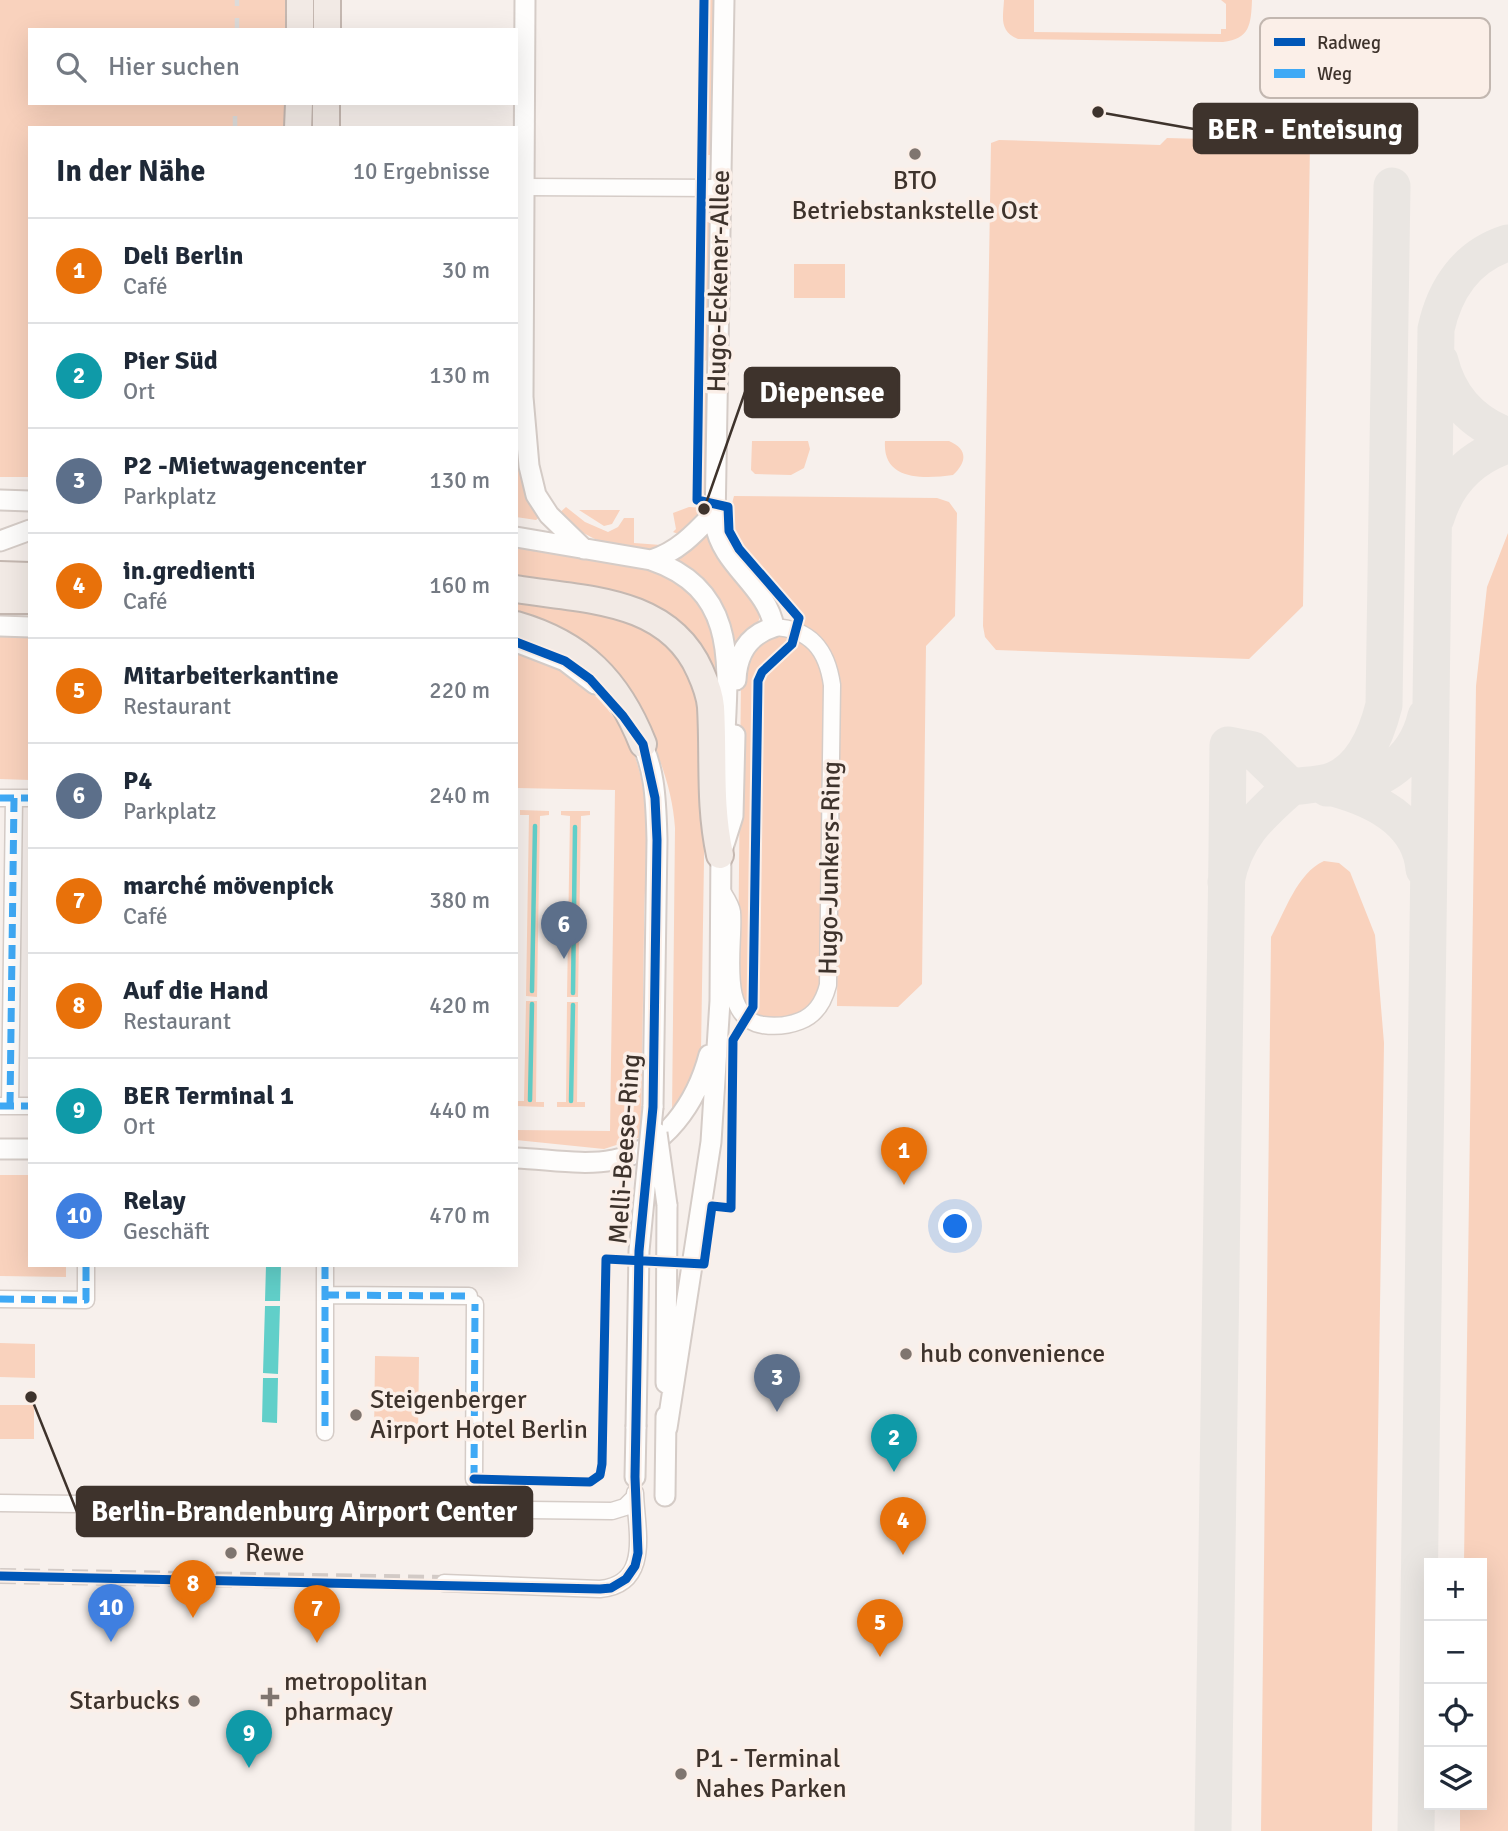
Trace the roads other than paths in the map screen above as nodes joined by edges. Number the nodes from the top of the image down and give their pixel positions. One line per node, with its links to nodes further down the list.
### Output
1 (300, 0): 5 (highway)
2 (327, 0): 6 (highway)
3 (525, 0): 11 (street)
4 (724, 0): 12 (street, Hugo-Eckener-Allee)
5 (300, 28)
6 (327, 28)
7 (299, 105): 9 (highway)
8 (326, 105): 10 (highway)
9 (298, 126)
10 (326, 126)
11 (522, 187): 12 (street); 13 (street)
12 (720, 188): 17 (street, Hugo-Eckener-Allee)
13 (523, 397): 14 (street); 21 (street)
14 (518, 417)
15 (0, 500): 16 (street)
16 (28, 501)
17 (715, 512): 22 (street); 31 (street, Hugo-Eckener-Allee)
18 (28, 531): 20 (street)
19 (518, 540): 21 (street, Hugo-Junkers-Ring)
20 (0, 541)
21 (584, 549): 22 (street, Hugo-Junkers-Ring)
22 (651, 560): 35 (street, Hugo-Junkers-Ring)
23 (0, 575): 24 (highway)
24 (28, 576)
25 (518, 589): 35 (highway)
26 (0, 600): 27 (highway)
27 (28, 600)
28 (0, 626): 30 (street)
29 (518, 626): 33 (highway)
30 (28, 627)
31 (775, 627): 35 (street); 36 (street, Hugo-Junkers-Ring)
32 (518, 643): 33 (street, Melli-Beese-Ring)
33 (643, 744): 39 (street, Melli-Beese-Ring)
34 (14, 798): 37 (street)
35 (720, 855): 36 (street, Hugo-Junkers-Ring)
36 (720, 888): 42 (street, Hugo-Junkers-Ring); 47 (street, Hugo-Junkers-Ring)
37 (5, 1106): 38 (street)
38 (28, 1106)
39 (653, 1107): 47 (street, Melli-Beese-Ring, bridge); 50 (street, Melli-Beese-Ring, bridge)
40 (0, 1149): 41 (street)
41 (28, 1149)
42 (518, 1158)
43 (86, 1267): 46 (street)
44 (325, 1267): 45 (street)
45 (325, 1295): 48 (street); 49 (street)
46 (0, 1299)
47 (667, 1428): 51 (street, Melli-Beese-Ring)
48 (326, 1432)
49 (474, 1479)
50 (635, 1487): 52 (street); 53 (street, Melli-Beese-Ring)
51 (666, 1496)
52 (0, 1503)
53 (444, 1583)

